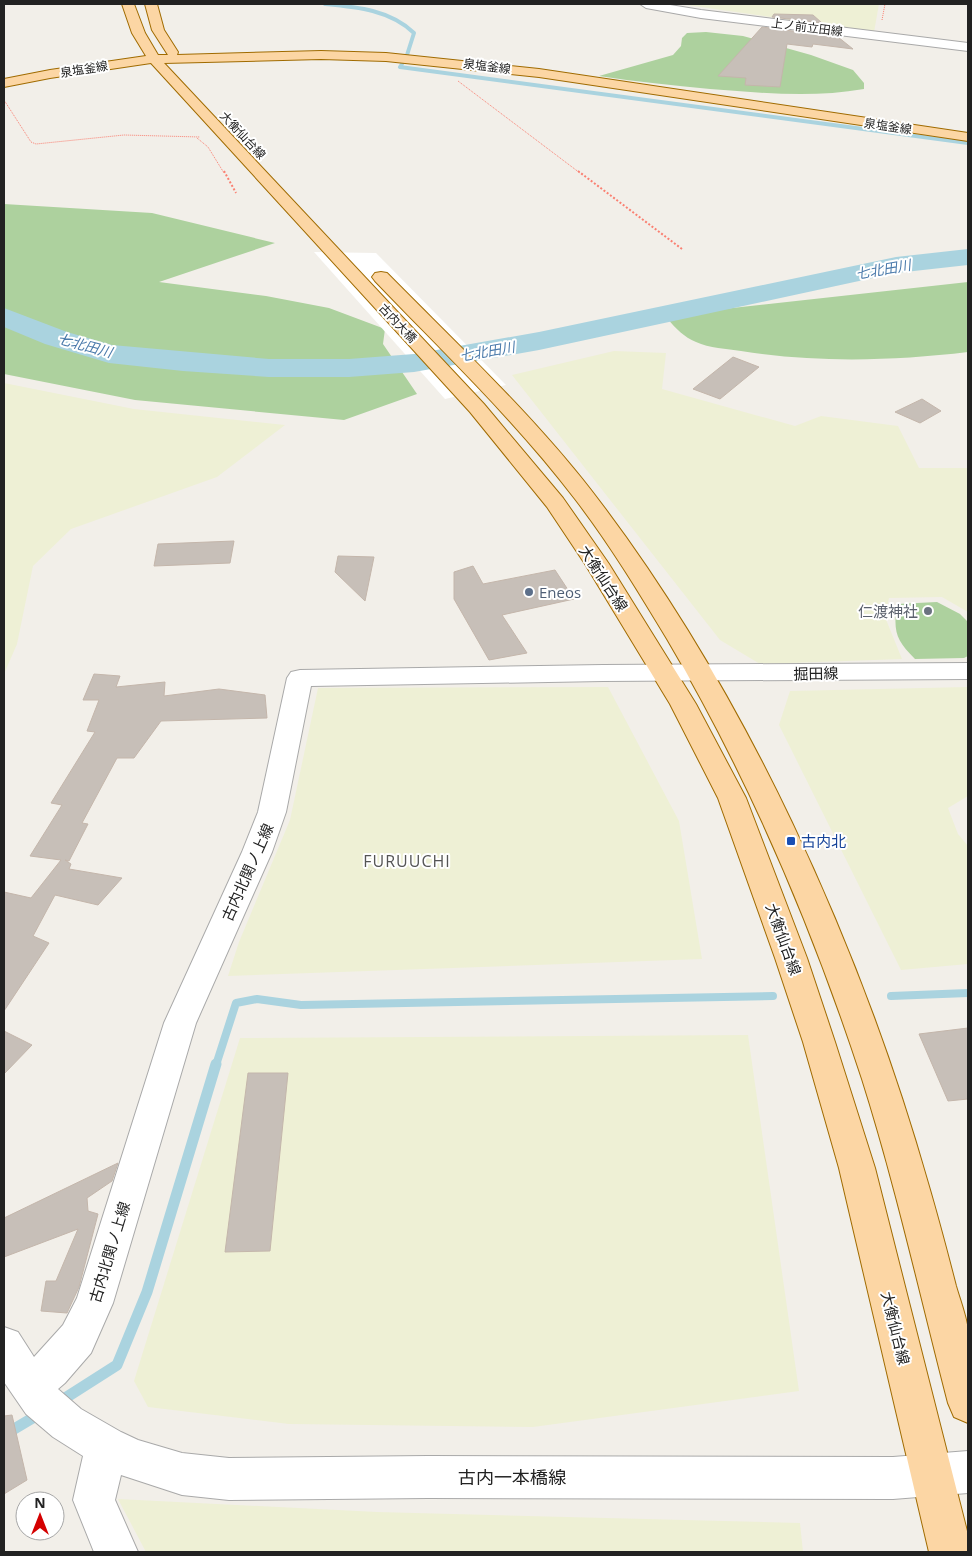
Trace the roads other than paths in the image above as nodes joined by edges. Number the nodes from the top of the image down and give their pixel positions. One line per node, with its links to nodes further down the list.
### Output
1 (128, 4): 7 (main road, 大衡仙台線)
2 (151, 4): 6 (main road, 大衡仙台線)
3 (646, 4): 4 (street, 上ノ前立田線)
4 (704, 9): 5 (street, 上ノ前立田線)
5 (968, 47)
6 (176, 58): 7 (main road, 泉塩釜線); 9 (main road, 泉塩釜線); 10 (main road, 大衡仙台線)
7 (154, 59): 8 (main road, 泉塩釜線); 11 (main road, 大衡仙台線)
8 (4, 83)
9 (968, 137)
10 (276, 170)
11 (333, 252): 13 (main road, 古内大橋)
12 (371, 267): 13 (main road, 古内大橋)
13 (483, 399): 15 (main road, 大衡仙台線); 16 (main road, 大衡仙台線)
14 (968, 671): 16 (street, 掘田線)
15 (663, 674): 16 (street, 掘田線); 18 (street, 古内北関ノ上線); 21 (main road, 大衡仙台線)
16 (700, 674): 19 (main road, 大衡仙台線)
17 (4, 1346): 18 (street, 古内一本橋線)
18 (45, 1403): 20 (street, 古内一本橋線)
19 (968, 1404)
20 (106, 1448): 21 (street, 古内一本橋線); 22 (street)
21 (950, 1473): 23 (main road, 大衡仙台線)
22 (116, 1552)
23 (951, 1552)

